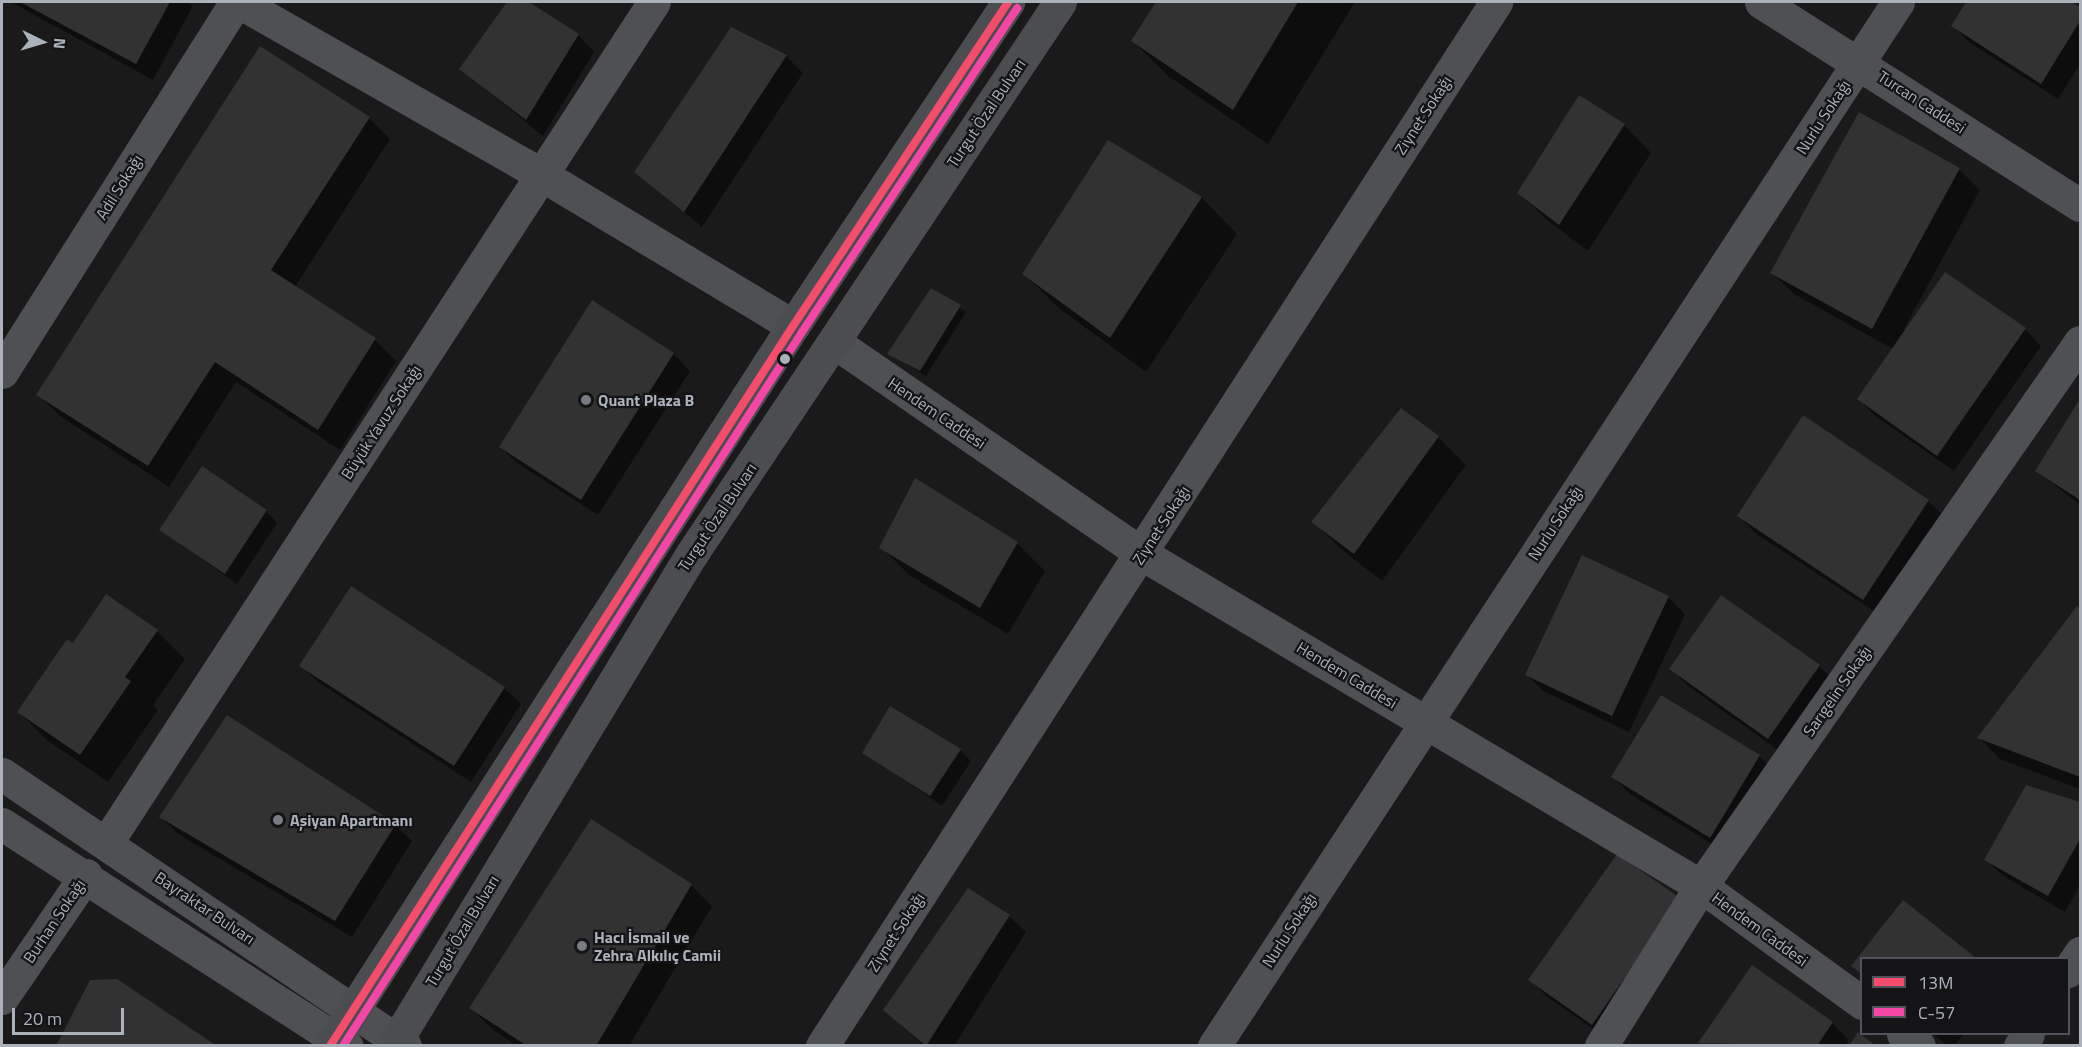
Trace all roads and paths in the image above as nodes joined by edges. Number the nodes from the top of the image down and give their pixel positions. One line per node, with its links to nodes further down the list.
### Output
1 (237, 2): 9 (street); 14 (street, Adil Sokağı)
2 (654, 2): 9 (street, Büyük Yavuz Sokağı)
3 (1008, 2): 11 (main road)
4 (1060, 2): 12 (main road, Turgut Özal Bulvarı)
5 (1496, 2): 15 (street, Ziynet Sokağı)
6 (1761, 2): 8 (street, Turcan Caddesi)
7 (1898, 2): 8 (street, Nurlu Sokağı)
8 (1859, 62): 10 (street, Turcan Caddesi); 16 (street, Nurlu Sokağı)
9 (542, 175): 11 (street); 19 (street, Büyük Yavuz Sokağı)
10 (2080, 205)
11 (793, 326): 26 (main road)
12 (834, 342): 15 (street, Hendem Caddesi); 29 (main road, Turgut Özal Bulvarı)
13 (2080, 342): 21 (street, Sarıgelin Sokağı)
14 (2, 372)
15 (1142, 554): 16 (street, Hendem Caddesi); 30 (street, Ziynet Sokağı)
16 (1425, 720): 21 (street, Hendem Caddesi); 31 (street, Nurlu Sokağı)
17 (2, 774): 19 (street, Bayraktar Bulvarı)
18 (2, 824): 20 (street)
19 (107, 842): 26 (street, Bayraktar Bulvarı)
20 (86, 874): 24 (street, Burhan Sokağı); 28 (street)
21 (1701, 886): 25 (street, Hendem Caddesi); 32 (street, Sarıgelin Sokağı)
22 (2080, 953): 23 (street)
23 (2070, 968)
24 (2, 998)
25 (1860, 1002)
26 (356, 1010): 28 (main road); 29 (street, Bayraktar Bulvarı)
27 (1904, 1035): 33 (street)
28 (338, 1042)
29 (398, 1044)
30 (822, 1046)
31 (1214, 1046)
32 (1600, 1046)
33 (1919, 1046)

